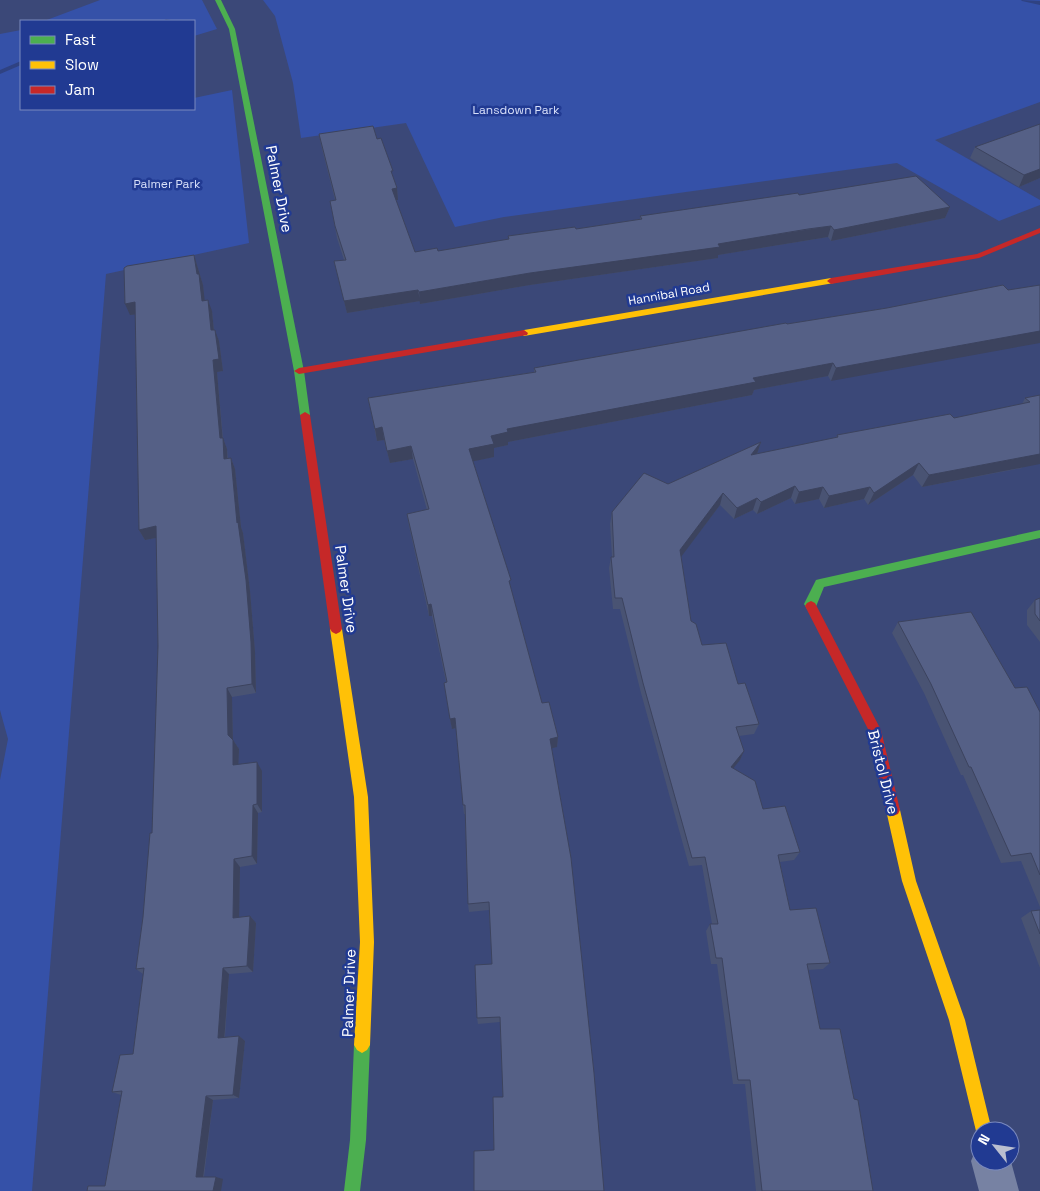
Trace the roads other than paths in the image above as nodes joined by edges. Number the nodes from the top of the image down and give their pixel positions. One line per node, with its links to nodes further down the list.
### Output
1 (218, 0): 3 (street, Palmer Drive)
2 (1040, 230): 3 (street, Hannibal Road)
3 (299, 370): 7 (street, Palmer Drive)
4 (1040, 534): 5 (street, Bristol Drive)
5 (982, 1121)
6 (994, 1171): 8 (street)
7 (352, 1191)
8 (999, 1191)

